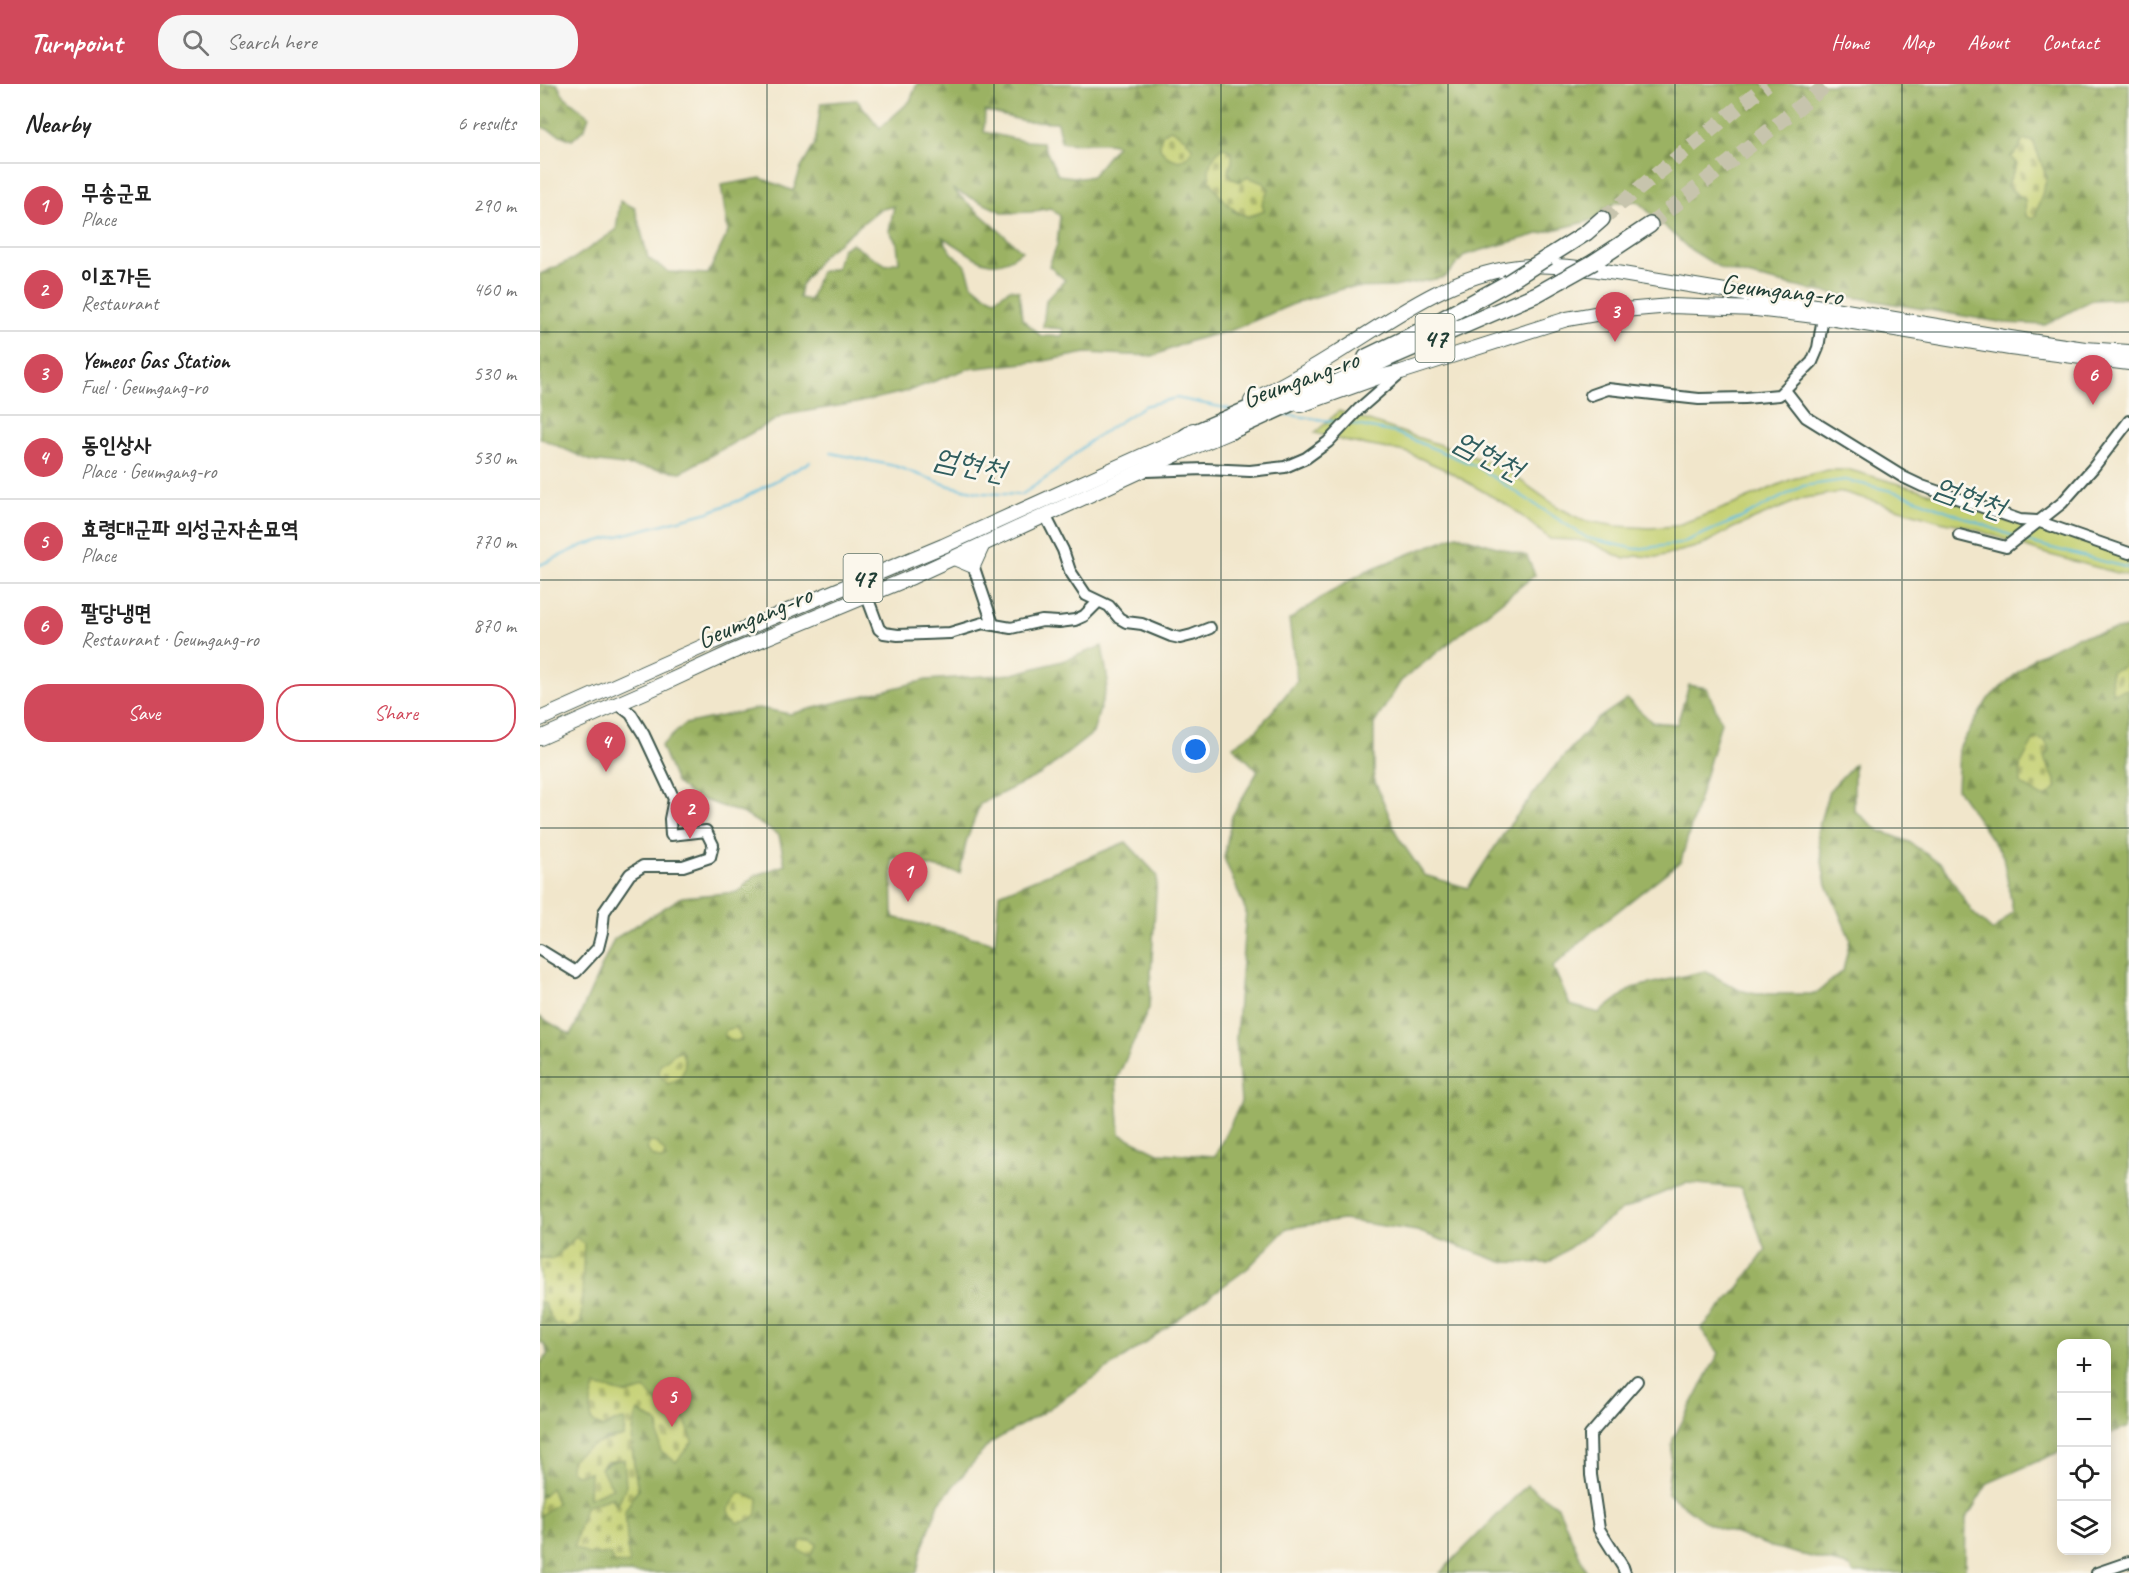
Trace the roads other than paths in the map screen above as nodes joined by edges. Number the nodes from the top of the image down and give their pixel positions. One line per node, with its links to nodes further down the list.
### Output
1 (1602, 219): 8 (highway, 47, bridge)
2 (1650, 225): 10 (highway, 47, bridge)
3 (1823, 317): 5 (main road, Geumgang-ro); 6 (main road, Geumgang-ro); 7 (street)
4 (2129, 352): 8 (main road, Geumgang-ro)
5 (2129, 363)
6 (1401, 372): 10 (main road, Geumgang-ro); 14 (street)
7 (1785, 390): 9 (street); 16 (street)
8 (1277, 392): 13 (highway, 47)
9 (1591, 395)
10 (1314, 396): 12 (highway, 47)
11 (2129, 421): 16 (street)
12 (1231, 431): 14 (main road, Geumgang-ro / 47)
13 (1192, 432): 17 (main road, Geumgang-ro / 47)
14 (1140, 472): 15 (main road, Geumgang-ro / 47)
15 (1045, 515): 19 (main road, Geumgang-ro / 47); 25 (street)
16 (2037, 521): 18 (street); 21 (street)
17 (964, 535): 20 (street); 29 (main road, Geumgang-ro / 47)
18 (1959, 535)
19 (983, 544): 20 (main road, Geumgang-ro / 47); 23 (main road)
20 (970, 551): 22 (main road, Geumgang-ro / 47); 23 (street)
21 (2129, 553)
22 (954, 558): 23 (main road); 24 (main road, Geumgang-ro / 47)
23 (973, 566): 26 (street)
24 (866, 594): 26 (street); 28 (main road, Geumgang-ro / 47)
25 (1098, 602): 26 (street); 27 (street)
26 (993, 624)
27 (1210, 628)
28 (618, 704): 30 (main road, Geumgang-ro / 47); 31 (street)
29 (540, 719)
30 (540, 738)
31 (540, 950)
32 (1637, 1381): 34 (street)
33 (2129, 1562): 35 (street)
34 (1625, 1573)
35 (2097, 1573)

